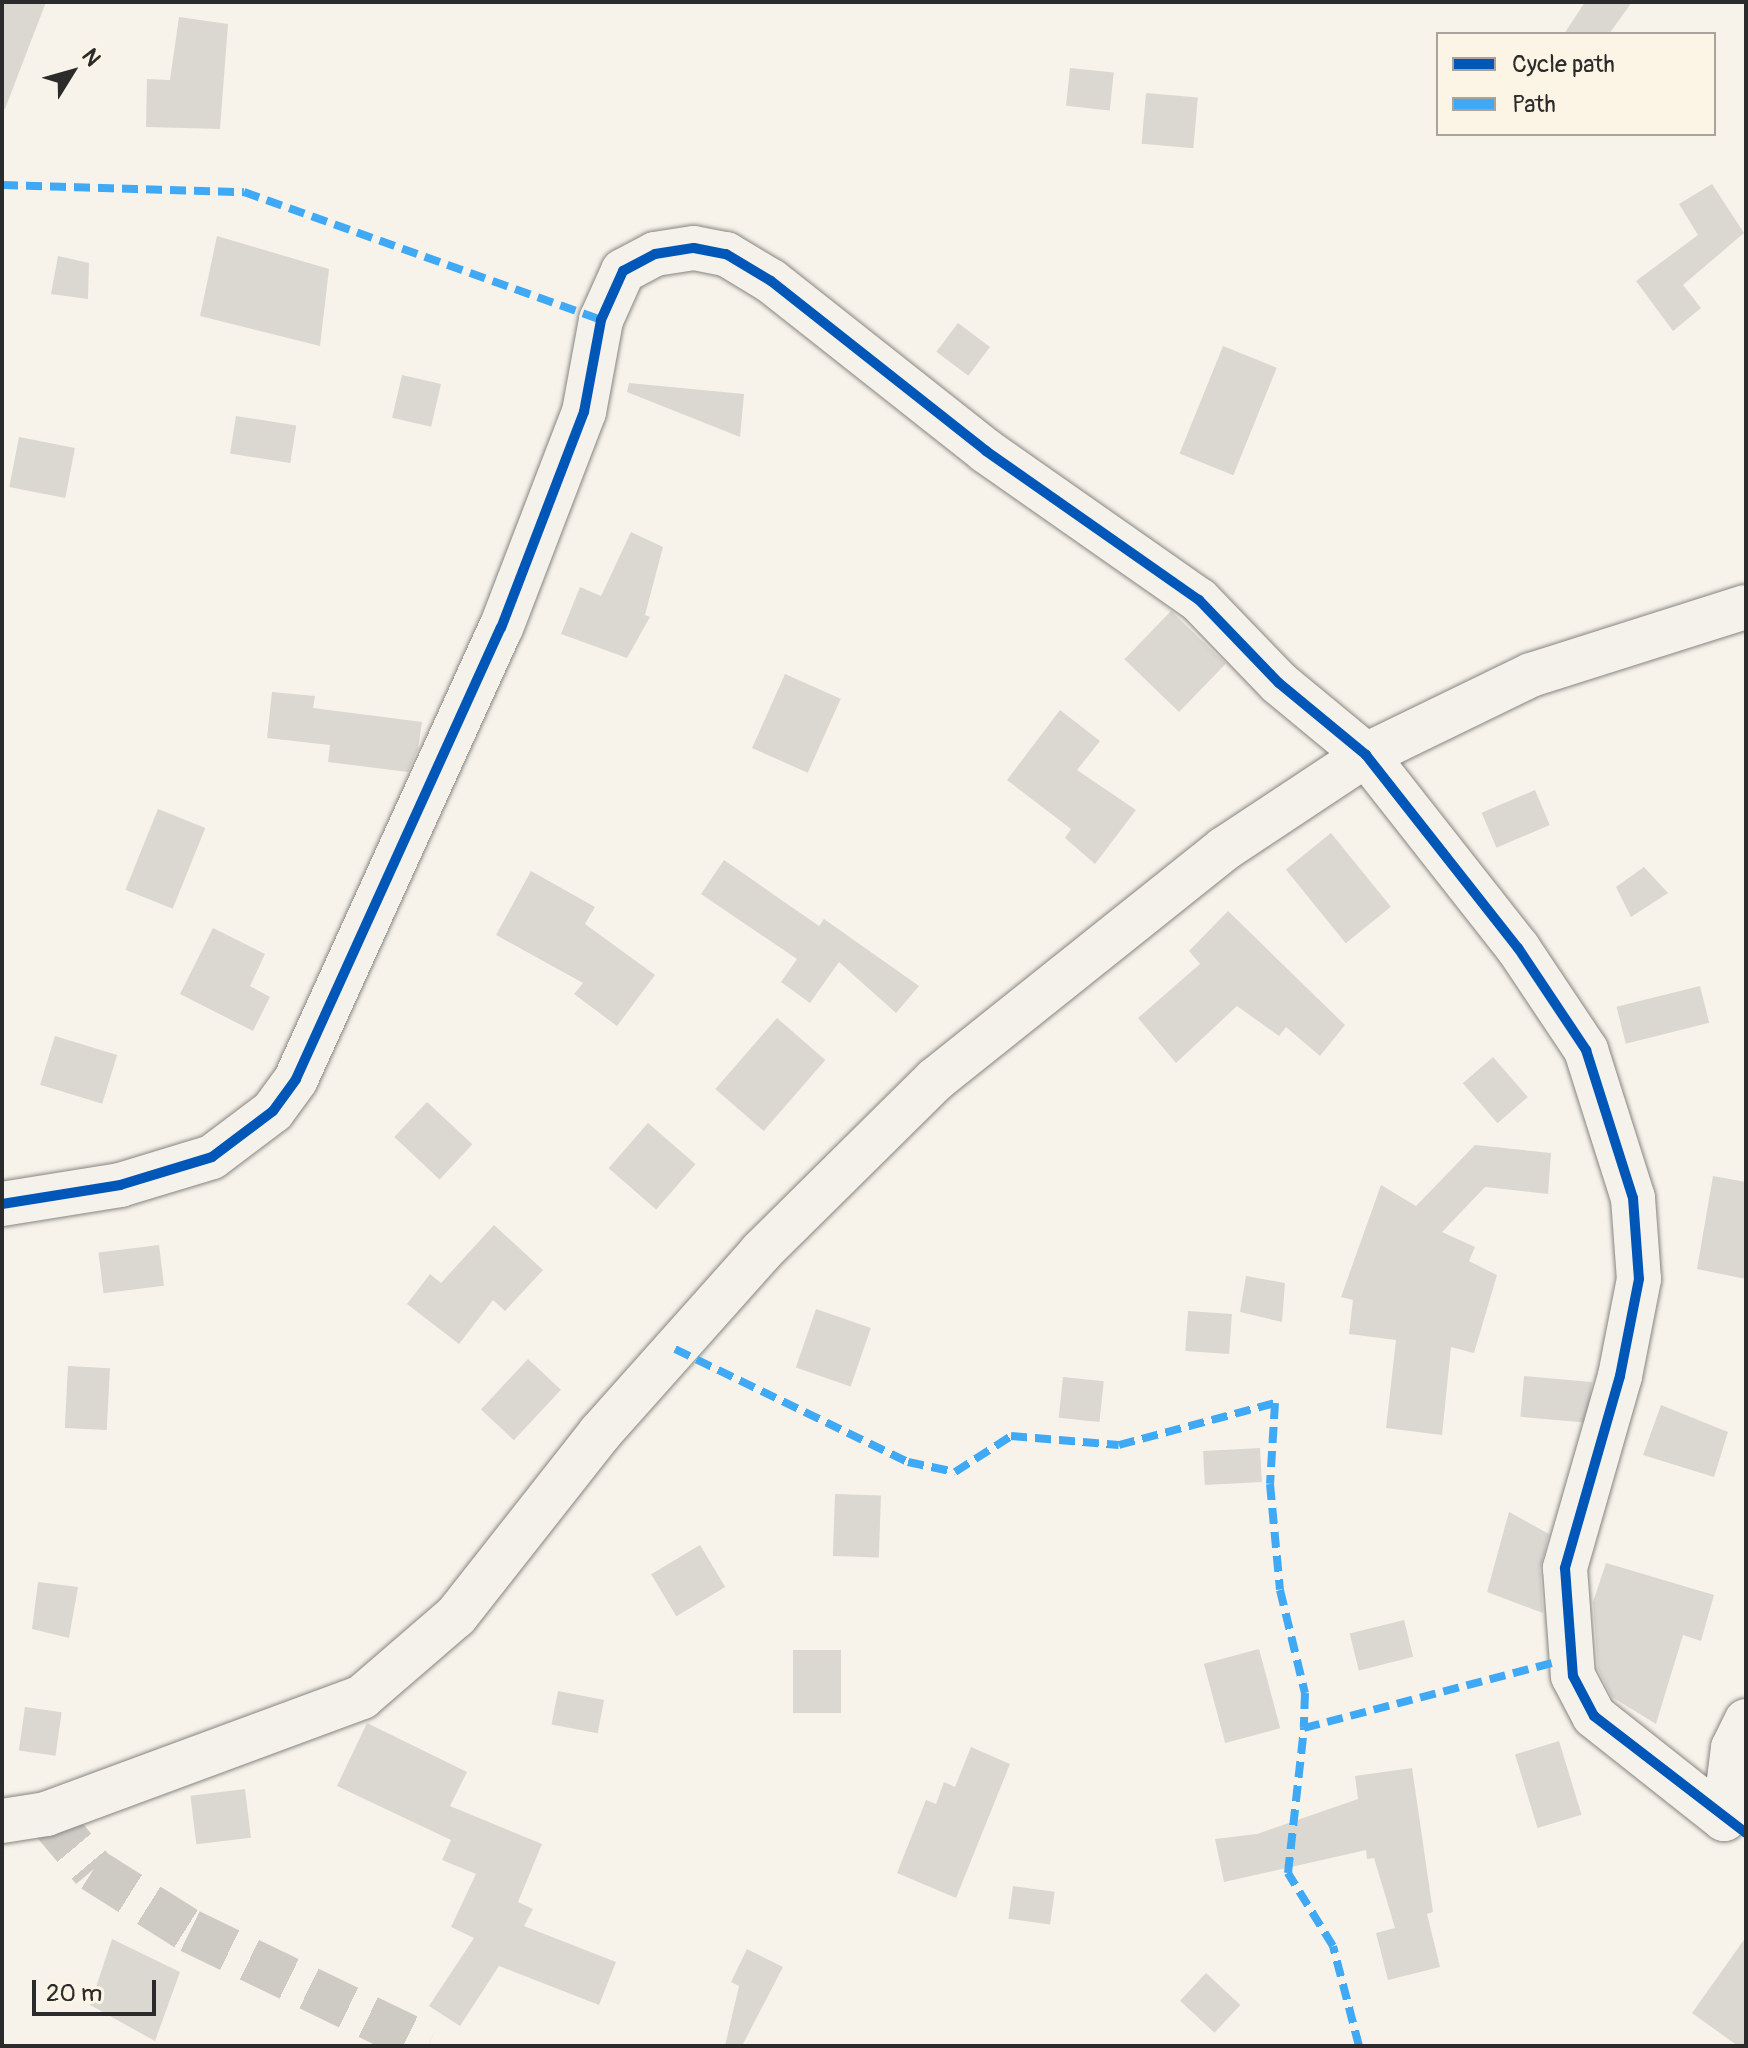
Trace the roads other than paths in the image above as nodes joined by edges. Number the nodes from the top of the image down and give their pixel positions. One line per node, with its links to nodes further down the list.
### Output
1 (1746, 607): 2 (street)
2 (1366, 755): 3 (street); 4 (street); 5 (street)
3 (2, 1204)
4 (1746, 1721)
5 (2, 1821)

